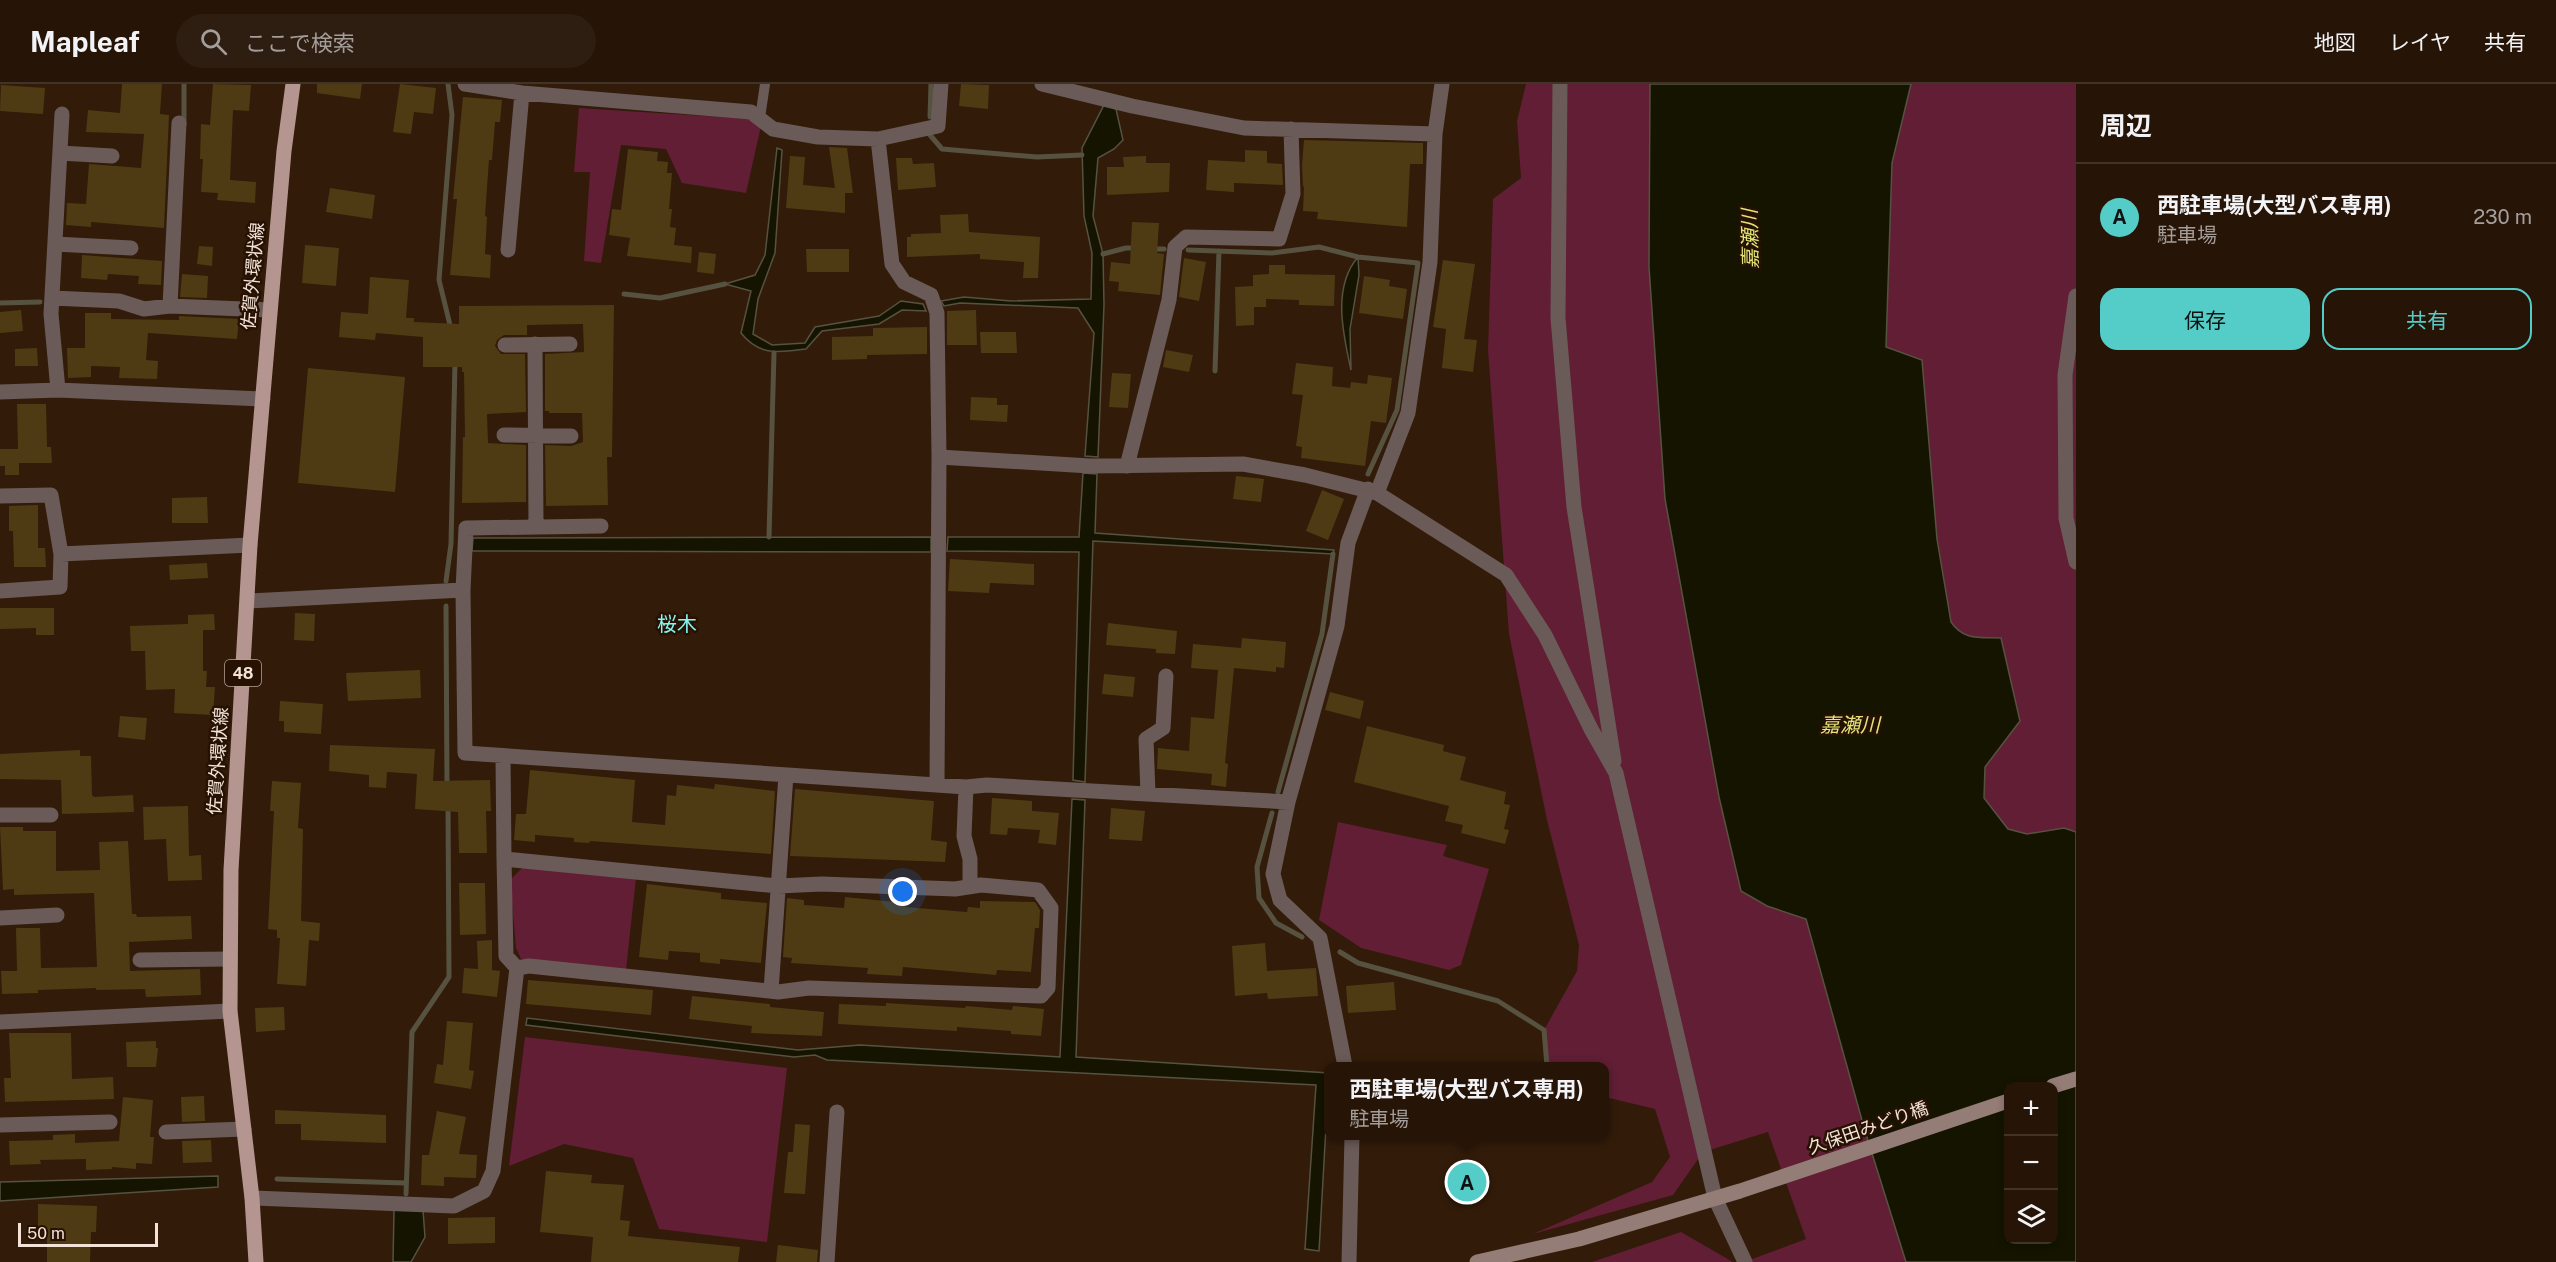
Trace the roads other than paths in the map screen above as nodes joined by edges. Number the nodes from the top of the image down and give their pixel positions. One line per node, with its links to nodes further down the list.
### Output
1 (293, 84): 23 (main road, 佐賀外環状線 / 48)
2 (465, 84): 8 (street)
3 (765, 84): 10 (lane)
4 (942, 84): 14 (street)
5 (1042, 84): 12 (street)
6 (1442, 84): 13 (street)
7 (1560, 84): 47 (street)
8 (522, 93): 10 (street); 19 (street)
9 (62, 114): 15 (street)
10 (759, 118): 14 (street)
11 (179, 123): 22 (street)
12 (1291, 129): 13 (street); 34 (street)
13 (1435, 134): 35 (street)
14 (878, 139): 33 (street)
15 (60, 153): 16 (street); 17 (street)
16 (112, 156)
17 (55, 244): 18 (street); 21 (street)
18 (131, 248)
19 (508, 250)
20 (2076, 296): 41 (street)
21 (51, 298): 22 (street); 27 (street)
22 (170, 306): 23 (street)
23 (270, 310): 29 (main road, 佐賀外環状線 / 48)
24 (535, 344): 25 (street); 26 (street); 31 (street)
25 (570, 344)
26 (505, 345)
27 (58, 390): 28 (street); 29 (street)
28 (0, 392)
29 (263, 399): 39 (main road, 佐賀外環状線 / 48)
30 (504, 435): 31 (street)
31 (535, 435): 32 (street); 38 (street)
32 (571, 436)
33 (939, 457): 34 (street); 49 (street)
34 (1127, 465): 35 (street)
35 (1372, 491): 47 (street); 52 (street)
36 (0, 496): 40 (street)
37 (601, 526): 38 (street)
38 (536, 527): 42 (street)
39 (250, 545): 40 (street); 44 (main road, 佐賀外環状線 / 48)
40 (61, 554): 43 (street)
41 (2076, 562)
42 (462, 590): 44 (street); 46 (street)
43 (0, 591)
44 (248, 602): 60 (main road, 佐賀外環状線 / 48)
45 (1166, 676): 51 (street)
46 (503, 756): 48 (street); 55 (street)
47 (1616, 773): 77 (street)
48 (786, 775): 49 (street); 56 (street)
49 (937, 785): 50 (street)
50 (966, 788): 51 (street); 57 (street)
51 (1148, 794): 52 (street)
52 (1288, 802): 66 (street)
53 (51, 814): 54 (street)
54 (0, 815)
55 (504, 859): 56 (street); 62 (street)
56 (778, 886): 57 (street); 63 (street)
57 (970, 886): 63 (street)
58 (57, 915): 59 (street)
59 (0, 918)
60 (230, 959): 61 (street); 64 (main road, 佐賀外環状線 / 48)
61 (140, 960)
62 (517, 968): 63 (street); 76 (street)
63 (771, 991)
64 (231, 1011): 65 (street); 73 (main road, 佐賀外環状線 / 48)
65 (0, 1022)
66 (1344, 1062)
67 (2076, 1079): 68 (street)
68 (2058, 1084)
69 (2004, 1102): 77 (street, 久保田みどり橋)
70 (837, 1112): 79 (street)
71 (110, 1122): 72 (street)
72 (0, 1125)
73 (244, 1129): 74 (street); 76 (main road, 佐賀外環状線 / 48)
74 (166, 1132)
75 (1352, 1140): 80 (street)
76 (252, 1198): 78 (main road, 佐賀外環状線 / 48)
77 (1715, 1198): 81 (street, 久保田みどり橋); 82 (street)
78 (256, 1262)
79 (827, 1262)
80 (1349, 1262)
81 (1477, 1262)
82 (1745, 1262)

